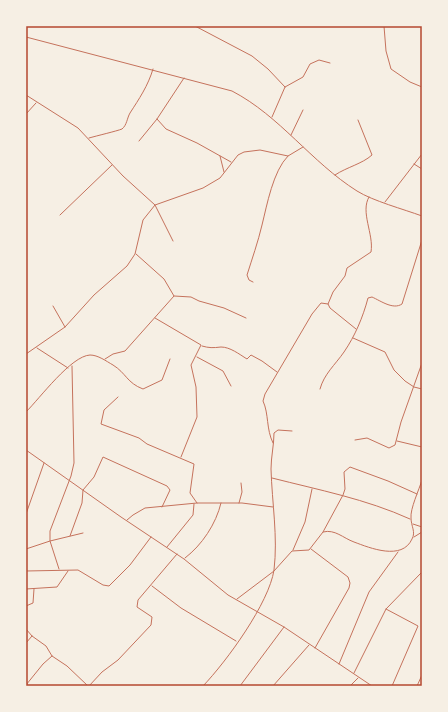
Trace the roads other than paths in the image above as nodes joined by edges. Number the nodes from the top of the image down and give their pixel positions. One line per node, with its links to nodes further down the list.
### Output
1 (195, 26): 7 (street)
2 (384, 26): 8 (street)
3 (26, 37): 5 (street)
4 (330, 63): 7 (street)
5 (152, 69): 6 (street); 17 (street)
6 (184, 78): 13 (street); 14 (street)
7 (285, 87): 13 (street)
8 (422, 87)
9 (26, 95): 10 (street)
10 (36, 103): 12 (street); 17 (street)
11 (303, 110): 16 (street)
12 (26, 114)
13 (271, 117): 16 (street)
14 (157, 119): 18 (street); 21 (street)
15 (358, 120): 28 (street)
16 (291, 135): 19 (street)
17 (88, 138): 24 (street)
18 (138, 141)
19 (304, 147): 22 (street); 28 (street)
20 (422, 154): 25 (street)
21 (220, 155): 23 (street); 27 (street)
22 (288, 156): 23 (street); 37 (street)
23 (232, 162): 27 (street)
24 (112, 164): 31 (street); 32 (street)
25 (414, 164): 26 (street); 30 (street)
26 (422, 169)
27 (224, 172): 31 (street)
28 (334, 175): 29 (street)
29 (369, 196): 30 (street); 39 (street)
30 (385, 202): 33 (street)
31 (155, 205): 35 (street); 36 (street)
32 (60, 215)
33 (422, 216)
34 (422, 240): 44 (street)
35 (173, 241)
36 (135, 254): 38 (street); 43 (street)
37 (253, 282)
38 (174, 296): 41 (street); 42 (street)
39 (328, 304): 44 (street); 55 (street)
40 (52, 306): 43 (street)
41 (155, 318): 46 (street); 51 (street)
42 (246, 318)
43 (65, 327): 47 (street)
44 (356, 330): 45 (street)
45 (352, 338): 57 (street); 58 (street)
46 (201, 345): 49 (street); 55 (street)
47 (36, 347): 48 (street); 54 (street)
48 (26, 354)
49 (196, 356): 56 (street); 68 (street)
50 (170, 359): 51 (street)
51 (105, 360): 53 (street)
52 (422, 363): 57 (street)
53 (72, 366): 54 (street); 72 (street)
54 (68, 368): 61 (street)
55 (277, 372): 65 (street)
56 (231, 386)
57 (414, 387): 59 (street); 64 (street)
58 (320, 389)
59 (422, 389)
60 (118, 397): 68 (street)
61 (26, 412)
62 (292, 431): 65 (street)
63 (355, 440): 64 (street)
64 (396, 441): 66 (street)
65 (274, 444): 70 (street)
66 (422, 447)
67 (26, 450): 69 (street)
68 (181, 458): 79 (street)
69 (45, 463): 72 (street); 84 (street)
70 (271, 478): 74 (street); 83 (street)
71 (422, 480): 77 (street)
72 (69, 481): 75 (street); 95 (street)
73 (241, 483): 81 (street)
74 (312, 488): 76 (street); 99 (street)
75 (83, 490): 82 (street); 86 (street); 92 (street)
76 (343, 495): 77 (street); 85 (street); 89 (street)
77 (418, 495): 85 (street)
78 (194, 503): 79 (street); 82 (street); 96 (street)
79 (198, 503): 80 (street)
80 (221, 503): 81 (street); 102 (street)
81 (238, 503): 83 (street)
82 (162, 507): 86 (street)
83 (273, 507): 106 (street)
84 (26, 514)
85 (411, 519): 87 (street)
86 (127, 521): 93 (street)
87 (412, 523): 88 (street); 94 (street)
88 (422, 527)
89 (323, 532): 98 (street); 100 (street)
90 (422, 532): 94 (street)
91 (83, 533): 92 (street)
92 (70, 536): 95 (street)
93 (151, 536): 96 (street); 104 (street)
94 (413, 538): 100 (street)
95 (50, 540): 97 (street); 103 (street)
96 (167, 547): 101 (street)
97 (26, 549)
98 (311, 549): 99 (street); 121 (street)
99 (292, 551): 106 (street)
100 (398, 551): 123 (street)
101 (177, 554): 102 (street); 108 (street)
102 (184, 559): 111 (street)
103 (59, 570): 104 (street); 105 (street)
104 (68, 570): 110 (street)
105 (26, 571)
106 (274, 571): 111 (street); 114 (street)
107 (422, 572): 113 (street)
108 (152, 586): 118 (street); 128 (street)
109 (26, 589): 110 (street)
110 (34, 589): 112 (street)
111 (237, 600): 114 (street)
112 (26, 606)
113 (386, 609): 124 (street); 134 (street)
114 (259, 612): 115 (street); 118 (street)
115 (284, 627): 120 (street); 130 (street)
116 (26, 629): 117 (street)
117 (32, 636): 119 (street); 122 (street)
118 (237, 641): 129 (street)
119 (26, 643)
120 (309, 645): 121 (street); 131 (street)
121 (315, 649): 123 (street)
122 (52, 656): 127 (street); 128 (street)
123 (339, 665): 124 (street)
124 (354, 674): 126 (street)
125 (422, 675): 135 (street)
126 (359, 677): 132 (street); 133 (street)
127 (26, 685)
128 (88, 686)
129 (203, 686)
130 (240, 686)
131 (273, 686)
132 (350, 686)
133 (372, 686)
134 (392, 686)
135 (417, 686)

